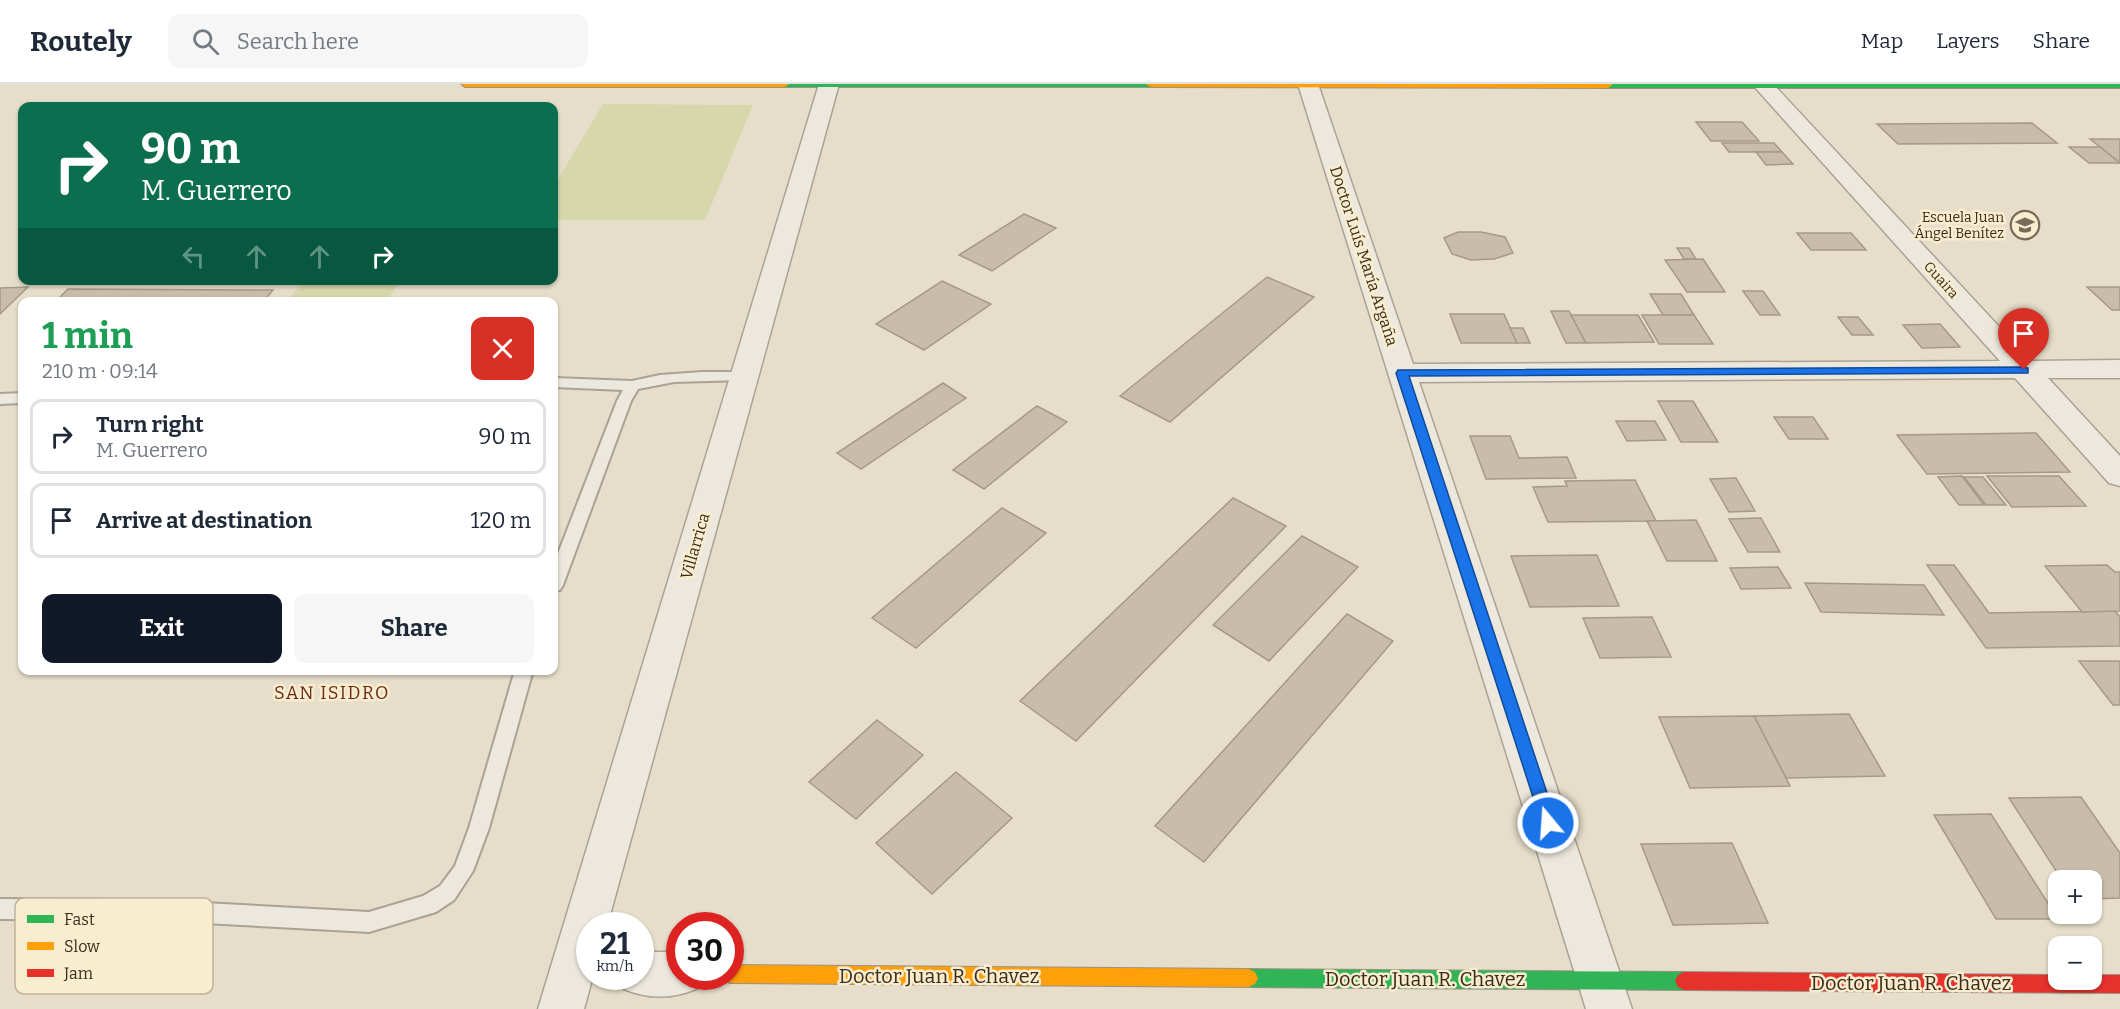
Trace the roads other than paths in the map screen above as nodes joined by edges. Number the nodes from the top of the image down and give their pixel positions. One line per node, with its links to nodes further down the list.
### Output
1 (465, 84): 2 (street)
2 (829, 84): 3 (street); 9 (street, Villarrica)
3 (1308, 84): 4 (street); 8 (street, Doctor Luís María Argaña)
4 (1763, 85): 5 (street); 7 (street, Guaira)
5 (2120, 85)
6 (2120, 369): 7 (street)
7 (2024, 370): 8 (street); 14 (street, Guaira)
8 (1402, 373): 23 (street, Doctor Luís María Argaña)
9 (744, 376): 11 (lane); 22 (street, Villarrica)
10 (558, 382): 11 (lane)
11 (633, 386): 15 (lane)
12 (18, 398): 13 (lane)
13 (0, 399)
14 (2120, 475)
15 (558, 574)
16 (523, 675): 19 (lane)
17 (0, 909): 18 (lane)
18 (15, 909)
19 (213, 914)
20 (744, 974): 23 (street, Doctor Juan R. Chavez)
21 (2120, 984): 23 (street, Doctor Juan R. Chavez)
22 (574, 985)
23 (1604, 995)

